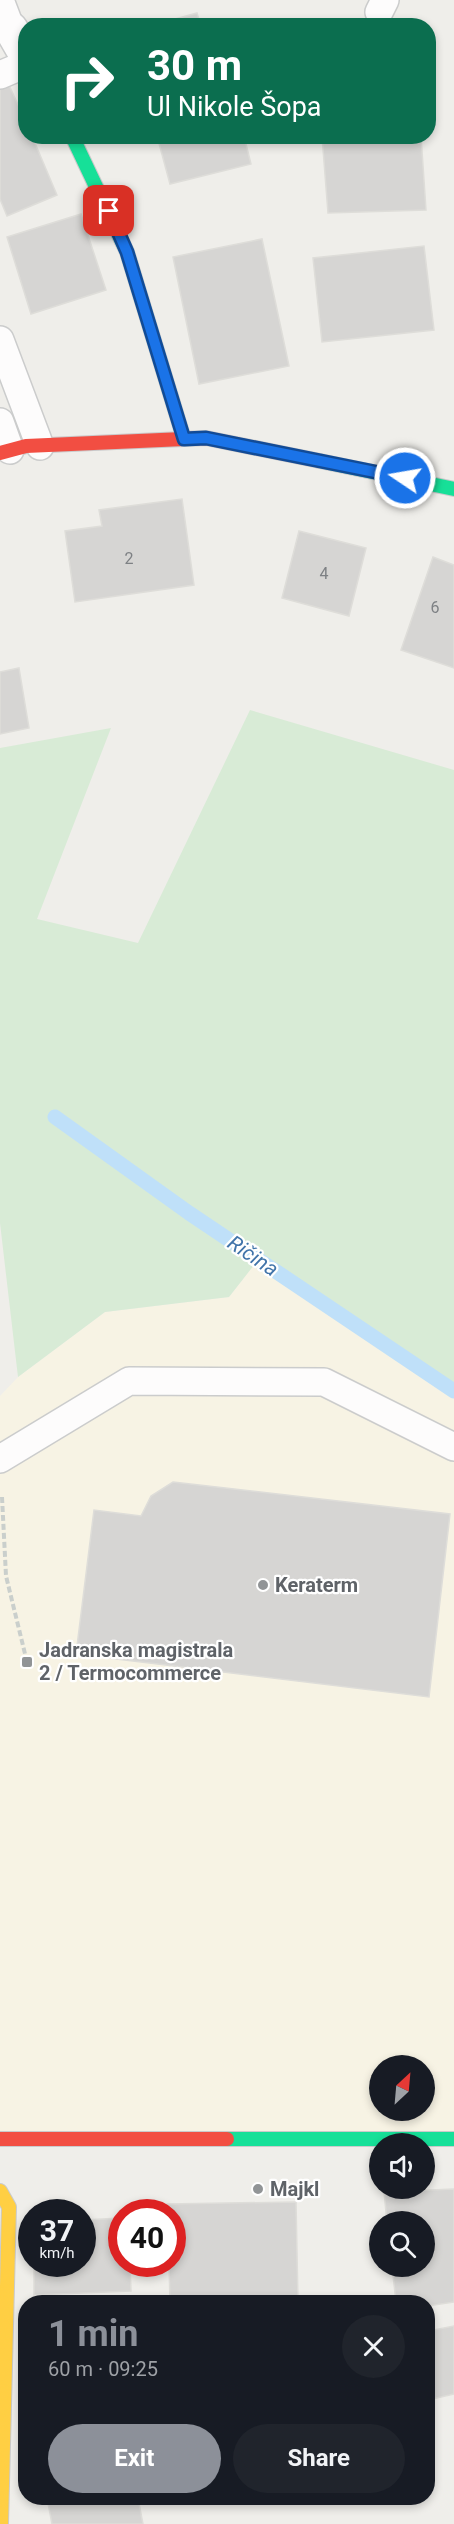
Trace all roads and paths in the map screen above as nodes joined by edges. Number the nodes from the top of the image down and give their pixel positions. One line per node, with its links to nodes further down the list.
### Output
1 (18, 67): 2 (lane)
2 (0, 75)
3 (76, 144): 6 (street)
4 (0, 340): 7 (lane)
5 (0, 422): 8 (lane)
6 (184, 439): 7 (street); 9 (street)
7 (40, 446): 8 (street)
8 (5, 452)
9 (454, 489)
10 (454, 1447): 11 (lane)
11 (0, 1459)
12 (2, 1494): 13 (path)
13 (27, 1662)
14 (0, 2139): 15 (street)
15 (454, 2139)
16 (0, 2192): 17 (street)
17 (1, 2524)

